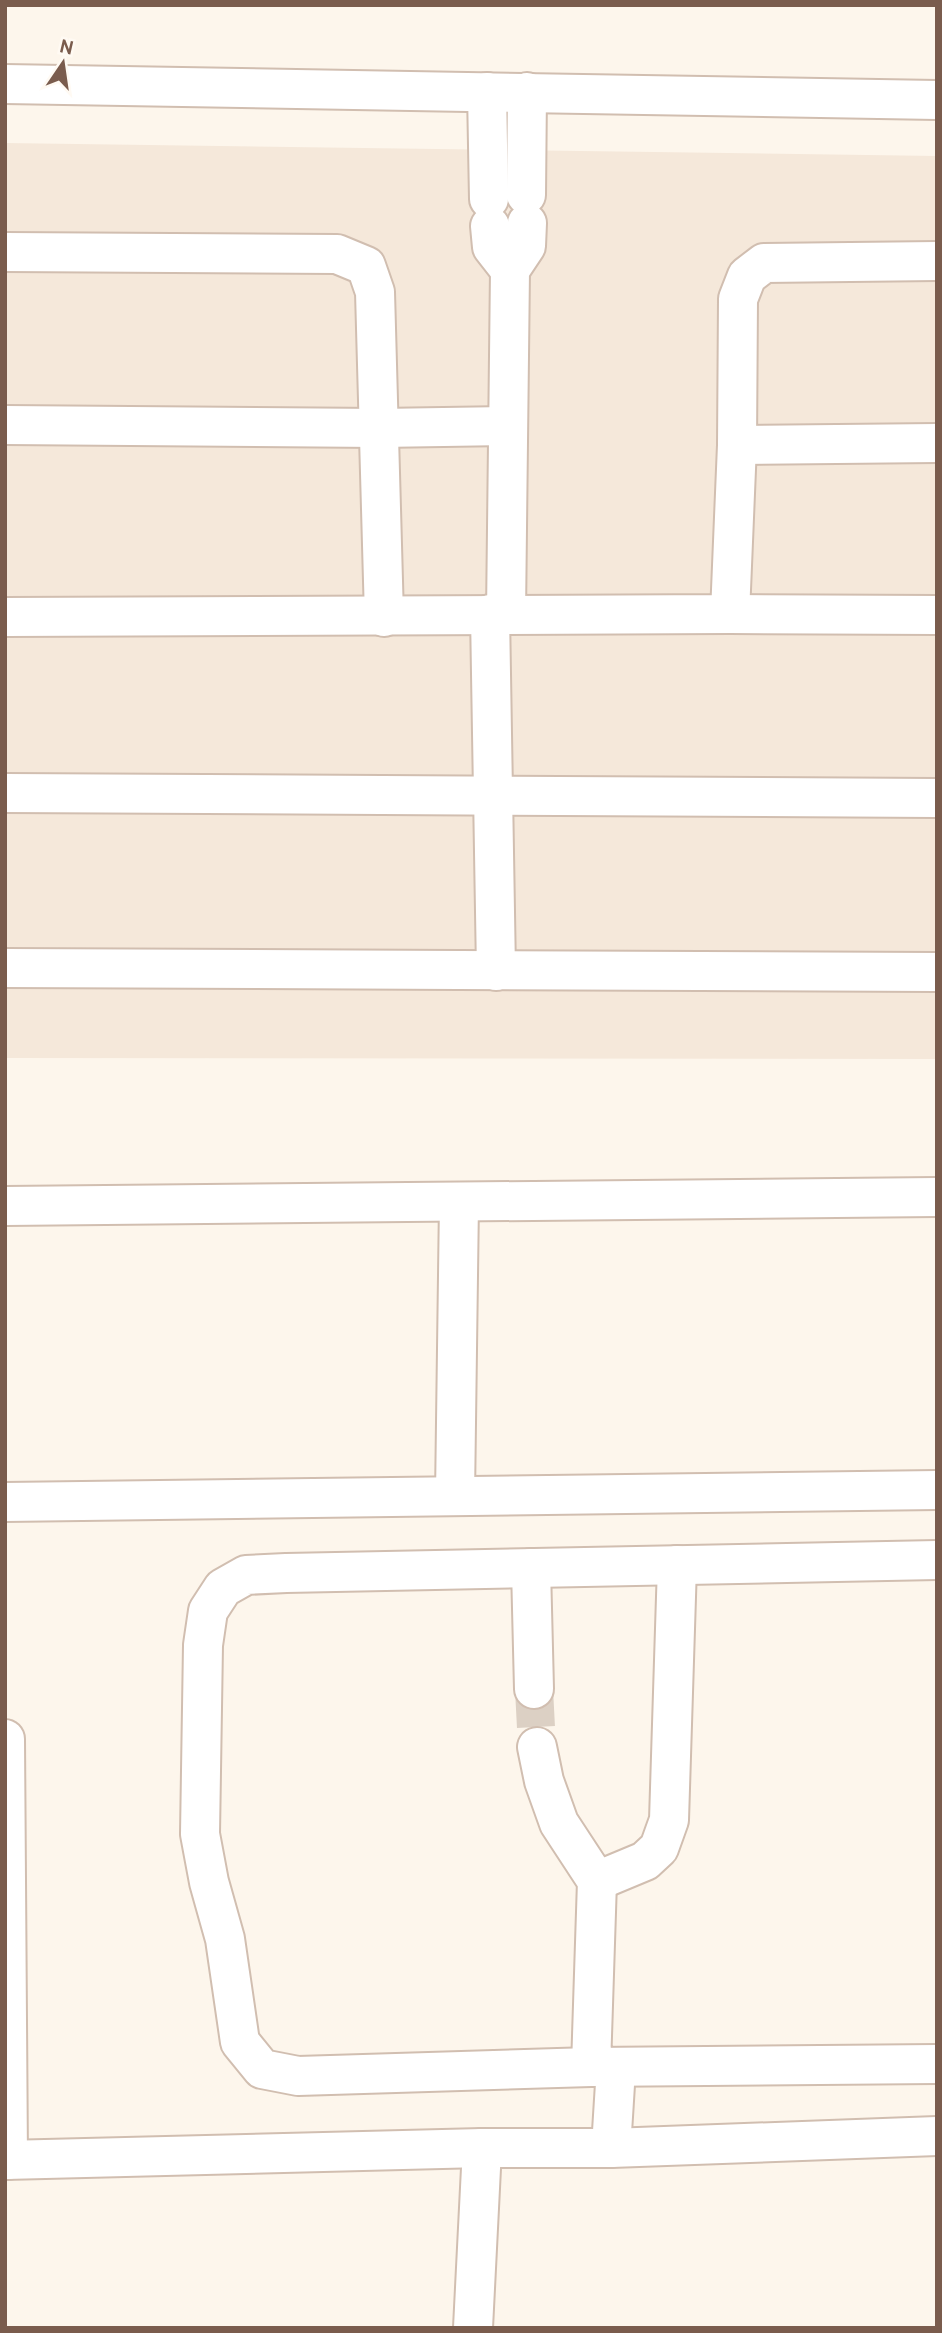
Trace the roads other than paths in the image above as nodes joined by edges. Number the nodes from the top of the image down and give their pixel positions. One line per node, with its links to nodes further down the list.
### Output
1 (5, 84): 2 (street)
2 (487, 92): 3 (street); 7 (street)
3 (527, 92): 4 (street); 7 (street)
4 (937, 100)
5 (5, 252): 10 (street)
6 (937, 261): 12 (street)
7 (510, 270): 9 (street)
8 (5, 425): 10 (street)
9 (507, 426): 10 (street); 13 (street)
10 (380, 428): 17 (street)
11 (937, 443): 12 (street)
12 (737, 445): 14 (street)
13 (498, 614): 14 (street); 17 (street); 19 (street)
14 (730, 614): 15 (street)
15 (937, 615)
16 (5, 617): 17 (street)
17 (384, 617)
18 (5, 793): 19 (street)
19 (493, 796): 20 (street); 22 (street)
20 (937, 799)
21 (5, 968): 22 (street)
22 (496, 971): 23 (street)
23 (937, 972)
24 (937, 1197): 25 (street)
25 (459, 1202): 26 (street); 28 (street)
26 (5, 1206)
27 (937, 1490): 28 (street)
28 (454, 1496): 29 (street)
29 (5, 1502)
30 (937, 1560): 31 (street)
31 (677, 1564): 32 (street); 37 (street)
32 (531, 1568): 33 (street); 39 (street)
33 (534, 1689)
34 (5, 1739): 36 (street)
35 (537, 1746): 37 (street)
36 (6, 1875): 43 (street)
37 (597, 1881): 39 (street)
38 (937, 2064): 39 (street)
39 (604, 2068): 42 (street)
40 (937, 2136): 42 (street)
41 (482, 2148): 42 (street); 43 (street); 44 (street)
42 (611, 2148)
43 (6, 2160)
44 (473, 2328)

